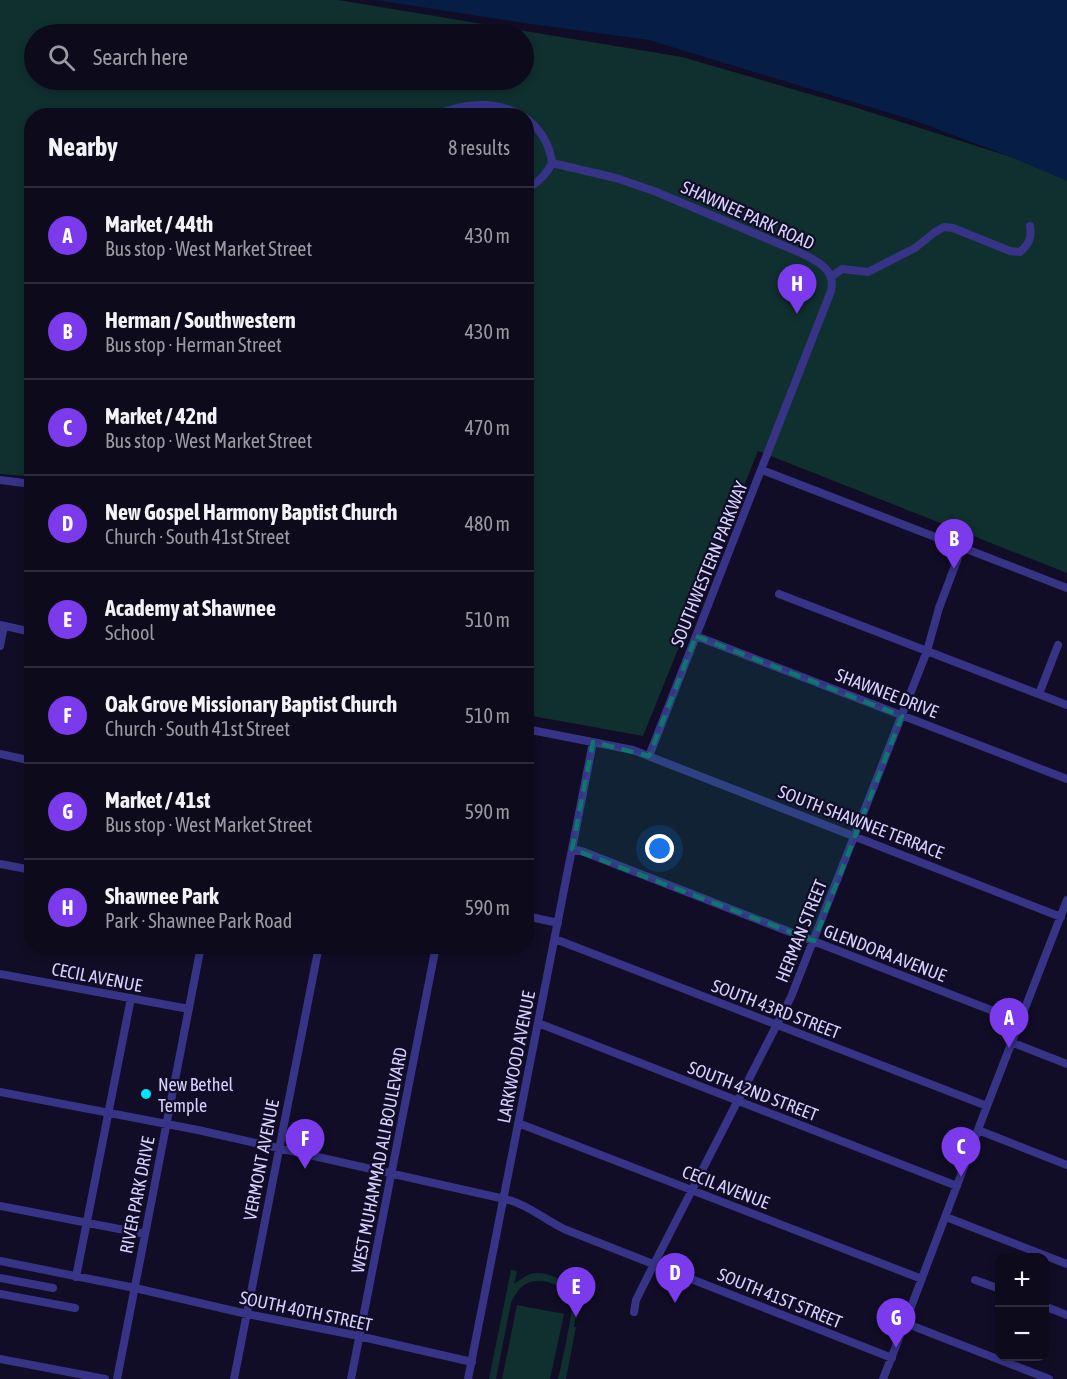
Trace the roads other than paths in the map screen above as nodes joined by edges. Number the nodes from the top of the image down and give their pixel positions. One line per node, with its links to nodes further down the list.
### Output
1 (458, 108): 2 (street)
2 (507, 108)
3 (534, 125): 4 (street)
4 (552, 163): 5 (street); 7 (street, SHAWNEE PARK ROAD)
5 (534, 185)
6 (1030, 226): 7 (street)
7 (831, 277): 8 (street)
8 (762, 470): 11 (street, SOUTHWESTERN PARKWAY); 16 (street, SOUTHWESTERN PARKWAY)
9 (0, 480): 10 (street)
10 (24, 483)
11 (962, 547): 12 (street, SOUTHWESTERN PARKWAY); 19 (street, HERMAN STREET)
12 (1067, 588)
13 (779, 594): 19 (street)
14 (2, 626): 15 (street); 18 (street)
15 (24, 630)
16 (696, 636): 22 (street, SHAWNEE DRIVE); 26 (street, SOUTHWESTERN PARKWAY)
17 (1058, 645): 20 (street)
18 (0, 646)
19 (927, 651): 20 (street); 22 (street, HERMAN STREET)
20 (1039, 694): 21 (street)
21 (1067, 705)
22 (902, 716): 28 (street, SHAWNEE DRIVE); 29 (street, HERMAN STREET)
23 (534, 731): 24 (street)
24 (593, 742): 26 (street); 30 (street, LARKWOOD AVENUE)
25 (0, 754): 27 (street)
26 (649, 756): 29 (street, SOUTH SHAWNEE TERRACE)
27 (24, 758)
28 (1067, 779)
29 (855, 836): 34 (street, SOUTH SHAWNEE TERRACE); 38 (street, HERMAN STREET)
30 (572, 849): 36 (street, LARKWOOD AVENUE); 38 (street, GLENDORA AVENUE)
31 (0, 864): 32 (street)
32 (24, 868)
33 (1067, 900): 34 (street)
34 (1060, 917): 45 (street)
35 (534, 918): 36 (street)
36 (558, 923): 37 (street, LARKWOOD AVENUE)
37 (555, 939): 46 (street, LARKWOOD AVENUE); 47 (street, SOUTH 43RD STREET)
38 (814, 941): 45 (street, GLENDORA AVENUE); 47 (street, HERMAN STREET)
39 (199, 954): 44 (street, RIVER PARK DRIVE)
40 (317, 954): 57 (street, VERMONT AVENUE)
41 (434, 954): 59 (street, WEST MUHAMMAD ALI BOULEVARD)
42 (0, 974): 43 (street, CECIL AVENUE)
43 (131, 998): 44 (street, CECIL AVENUE); 53 (street)
44 (189, 1009): 54 (street, RIVER PARK DRIVE)
45 (1019, 1022): 48 (street)
46 (538, 1023): 51 (street, SOUTH 42ND STREET); 55 (street, LARKWOOD AVENUE)
47 (776, 1025): 51 (street, HERMAN STREET); 52 (street, SOUTH 43RD STREET)
48 (1011, 1042): 49 (street); 52 (street)
49 (1067, 1064)
50 (0, 1092): 53 (street, SOUTH 41ST STREET)
51 (738, 1101): 60 (street, SOUTH 42ND STREET); 61 (street, HERMAN STREET)
52 (987, 1106): 56 (street)
53 (108, 1112): 54 (street, SOUTH 41ST STREET); 65 (street)
54 (167, 1123): 57 (street, SOUTH 41ST STREET); 66 (street, RIVER PARK DRIVE)
55 (518, 1123): 61 (street, CECIL AVENUE); 62 (street, LARKWOOD AVENUE)
56 (978, 1130): 58 (street); 60 (street)
57 (279, 1148): 59 (street, SOUTH 41ST STREET); 81 (street, VERMONT AVENUE)
58 (1067, 1165)
59 (392, 1173): 62 (street, SOUTH 41ST STREET); 84 (street, WEST MUHAMMAD ALI BOULEVARD)
60 (957, 1186): 64 (street)
61 (692, 1190): 68 (street, HERMAN STREET); 72 (street, CECIL AVENUE)
62 (503, 1198): 68 (street, SOUTH 41ST STREET); 87 (street, LARKWOOD AVENUE)
63 (0, 1206): 65 (street)
64 (946, 1217): 69 (street); 72 (street)
65 (86, 1223): 66 (street); 70 (street)
66 (145, 1234): 74 (street, RIVER PARK DRIVE)
67 (0, 1261): 70 (street, SOUTH 40TH STREET)
68 (654, 1264): 80 (street, HERMAN STREET); 85 (street, SOUTH 41ST STREET)
69 (1067, 1264)
70 (76, 1277): 74 (street, SOUTH 40TH STREET)
71 (0, 1278): 75 (street)
72 (922, 1279): 83 (street)
73 (975, 1280): 76 (street)
74 (135, 1287): 81 (street, SOUTH 40TH STREET); 90 (street, RIVER PARK DRIVE)
75 (52, 1288)
76 (995, 1288)
77 (0, 1294): 79 (street)
78 (1047, 1307): 82 (street)
79 (75, 1308)
80 (634, 1312)
81 (247, 1314): 84 (street, SOUTH 40TH STREET); 91 (street, VERMONT AVENUE)
82 (1067, 1315)
83 (905, 1323): 85 (street); 95 (street)
84 (360, 1337): 87 (street, SOUTH 40TH STREET); 92 (street, WEST MUHAMMAD ALI BOULEVARD)
85 (892, 1358): 94 (street)
86 (0, 1359): 88 (street)
87 (472, 1362): 93 (street, LARKWOOD AVENUE)
88 (62, 1375): 89 (street)
89 (105, 1379)
90 (117, 1379)
91 (234, 1379)
92 (351, 1379)
93 (468, 1379)
94 (883, 1379)
95 (1049, 1379)

